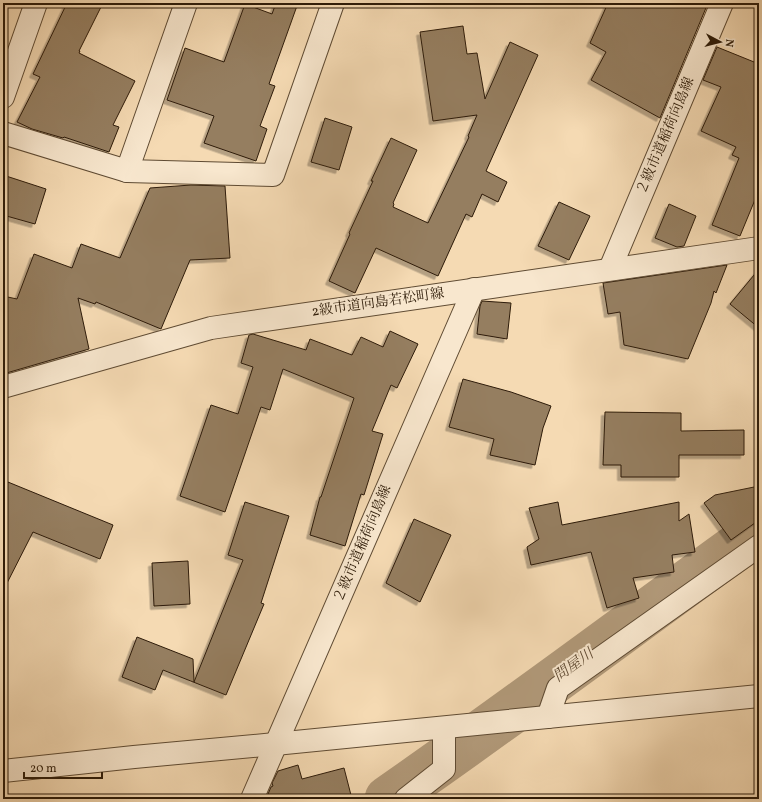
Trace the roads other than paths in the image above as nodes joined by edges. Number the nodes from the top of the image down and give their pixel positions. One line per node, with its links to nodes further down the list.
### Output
1 (36, 3): 5 (street)
2 (186, 3): 7 (street)
3 (333, 3): 7 (street)
4 (722, 3): 9 (street, ２級市道稲荷向島線)
5 (3, 97)
6 (3, 133): 7 (street)
7 (127, 171)
8 (759, 248): 9 (street, 2級市道向島若松町線)
9 (610, 268): 10 (street, 2級市道向島若松町線)
10 (474, 289): 11 (street, 2級市道向島若松町線); 16 (street, ２級市道稲荷向島線)
11 (3, 387)
12 (759, 546): 14 (street)
13 (759, 696): 14 (street)
14 (548, 717): 15 (street)
15 (444, 728): 16 (street); 19 (street)
16 (275, 744): 17 (street); 18 (street, ２級市道稲荷向島線)
17 (3, 771)
18 (252, 799)
19 (406, 799)

